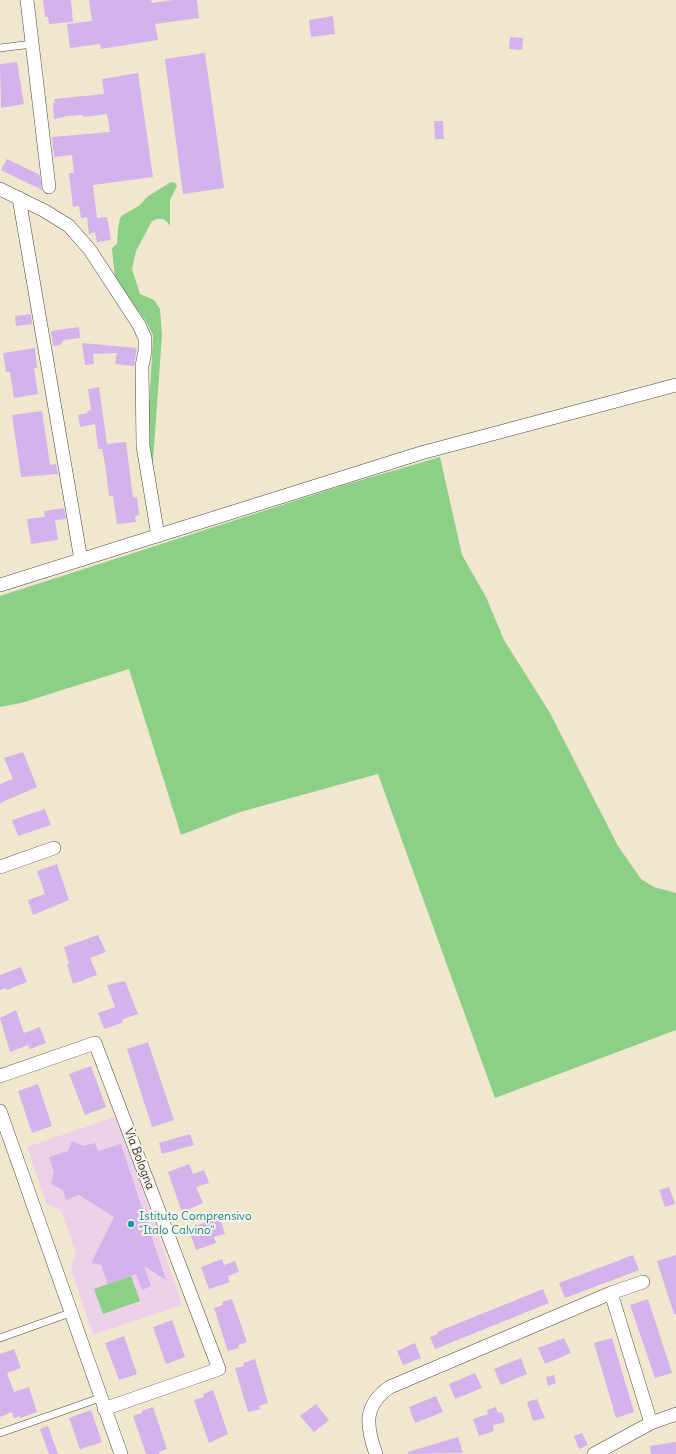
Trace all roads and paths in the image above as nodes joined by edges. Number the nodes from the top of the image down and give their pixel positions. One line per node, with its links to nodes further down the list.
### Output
1 (27, 0): 2 (street)
2 (32, 44): 3 (lane); 4 (street)
3 (0, 48)
4 (49, 187)
5 (0, 189): 6 (street)
6 (19, 198): 8 (street); 9 (street)
7 (676, 385): 8 (street)
8 (158, 536): 9 (street)
9 (81, 560): 10 (street)
10 (0, 585)
11 (54, 848): 12 (street)
12 (0, 867)
13 (0, 1076): 19 (street, Via Bologna)
14 (0, 1111): 17 (street)
15 (643, 1282): 16 (street)
16 (611, 1293): 21 (street); 24 (street)
17 (70, 1313): 18 (lane); 19 (street)
18 (0, 1338)
19 (102, 1404): 22 (lane); 23 (street)
20 (676, 1414): 21 (street)
21 (651, 1423): 25 (street)
22 (0, 1433)
23 (121, 1454)
24 (376, 1454)
25 (594, 1454)

